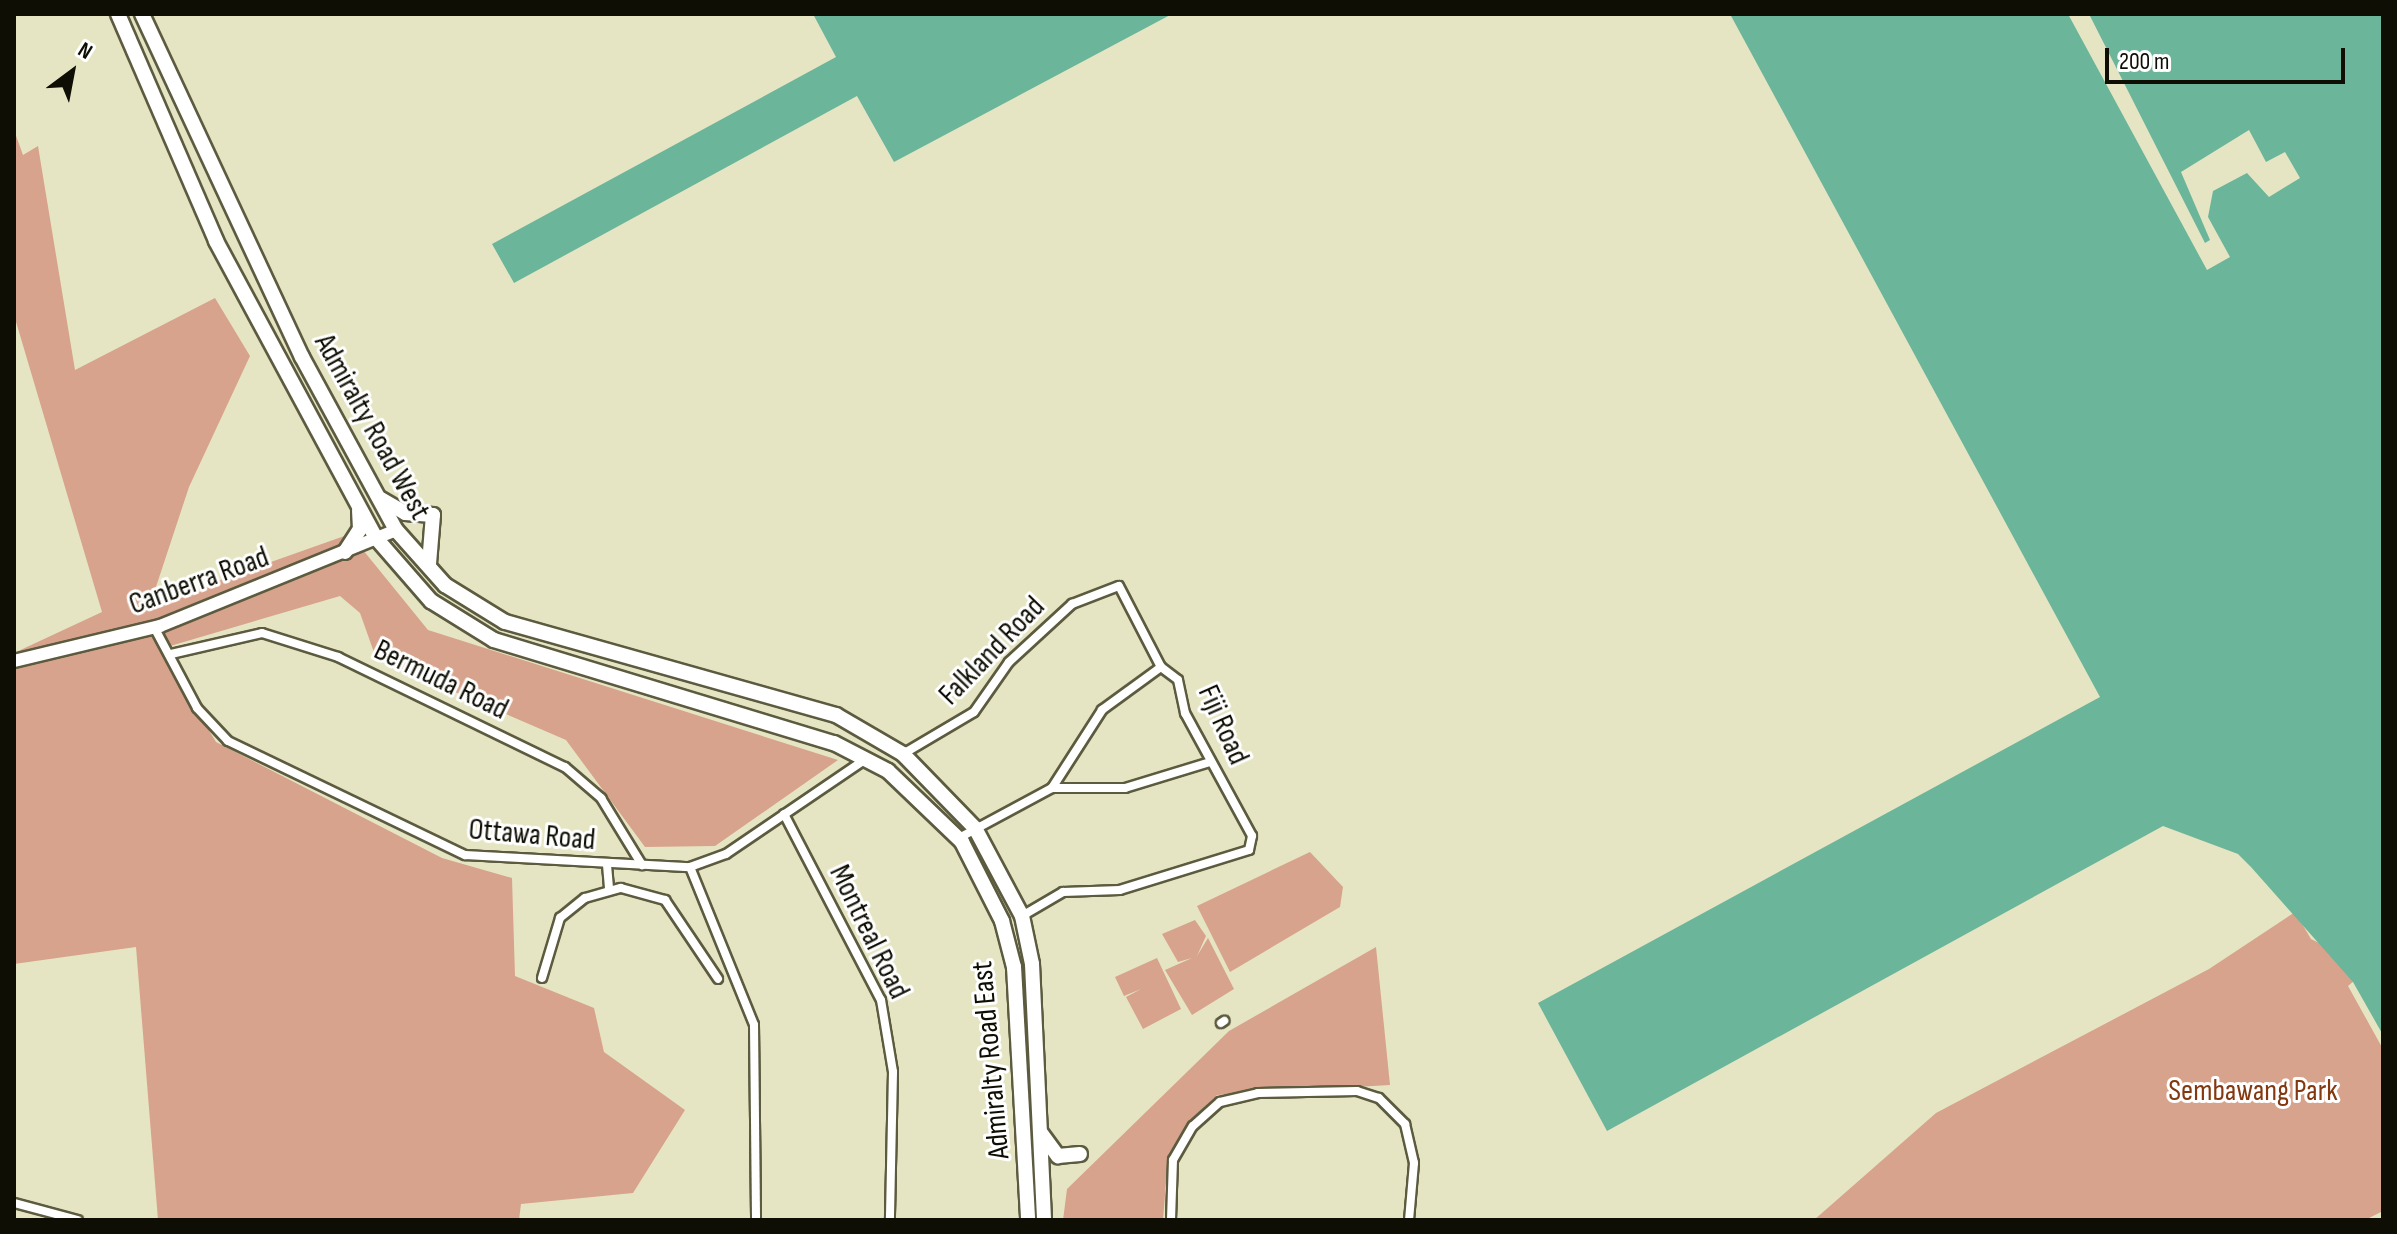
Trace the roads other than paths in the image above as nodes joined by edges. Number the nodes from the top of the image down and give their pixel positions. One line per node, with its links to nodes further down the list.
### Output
1 (118, 14): 4 (main road, Admiralty Road West)
2 (142, 14): 3 (main road, Admiralty Road West)
3 (302, 357): 4 (main road); 5 (main road, Admiralty Road West)
4 (298, 393): 6 (main road, Admiralty Road West)
5 (377, 497): 7 (main road, Admiralty Road West); 10 (main road)
6 (359, 507): 8 (main road, Admiralty Road West); 9 (main road)
7 (396, 530): 8 (main road, Canberra Road); 10 (main road, Admiralty Road West)
8 (376, 538): 9 (main road, Canberra Road); 18 (main road, Admiralty Road West)
9 (345, 552): 12 (main road, Canberra Road)
10 (431, 569): 15 (main road, Admiralty Road West)
11 (1116, 584): 16 (street, Fiji Road); 22 (street, Falkland Road)
12 (154, 627): 13 (street, Ottawa Road); 14 (main road, Canberra Road)
13 (171, 654): 29 (street, Ottawa Road); 30 (street, Bermuda Road)
14 (14, 661)
15 (635, 662): 17 (main road, Admiralty Road West); 18 (main road)
16 (1161, 667): 24 (street, Fiji Road); 25 (street)
17 (738, 686): 19 (main road, Admiralty Road West); 20 (main road)
18 (651, 688): 20 (main road, Admiralty Road West)
19 (761, 691): 21 (main road); 22 (main road, Admiralty Road West)
20 (731, 710): 21 (main road, Admiralty Road West)
21 (753, 716): 23 (main road, Admiralty Road West)
22 (903, 754): 27 (main road, Admiralty Road East)
23 (867, 758): 26 (street, Ottawa Road); 28 (main road, Admiralty Road East)
24 (1210, 762): 25 (street); 33 (street, Fiji Road)
25 (1052, 788): 27 (street)
26 (784, 814): 31 (street, Ottawa Road); 44 (street, Montreal Road)
27 (975, 828): 28 (street); 33 (main road, Admiralty Road East)
28 (959, 838): 45 (main road, Admiralty Road East)
29 (607, 865): 30 (street, Ottawa Road); 32 (street)
30 (642, 865): 31 (street, Ottawa Road)
31 (690, 867): 35 (street)
32 (609, 890): 34 (street); 36 (street)
33 (1022, 916): 38 (main road, Admiralty Road East)
34 (700, 944): 35 (street); 37 (street)
35 (721, 946): 43 (street)
36 (542, 978)
37 (718, 979)
38 (1040, 1129): 39 (main road); 46 (main road, Admiralty Road East)
39 (1080, 1154)
40 (14, 1206): 41 (street); 42 (street)
41 (58, 1220)
42 (78, 1220)
43 (756, 1220)
44 (890, 1220)
45 (1028, 1220)
46 (1044, 1220)
47 (1171, 1220): 48 (street)
48 (1409, 1220)

